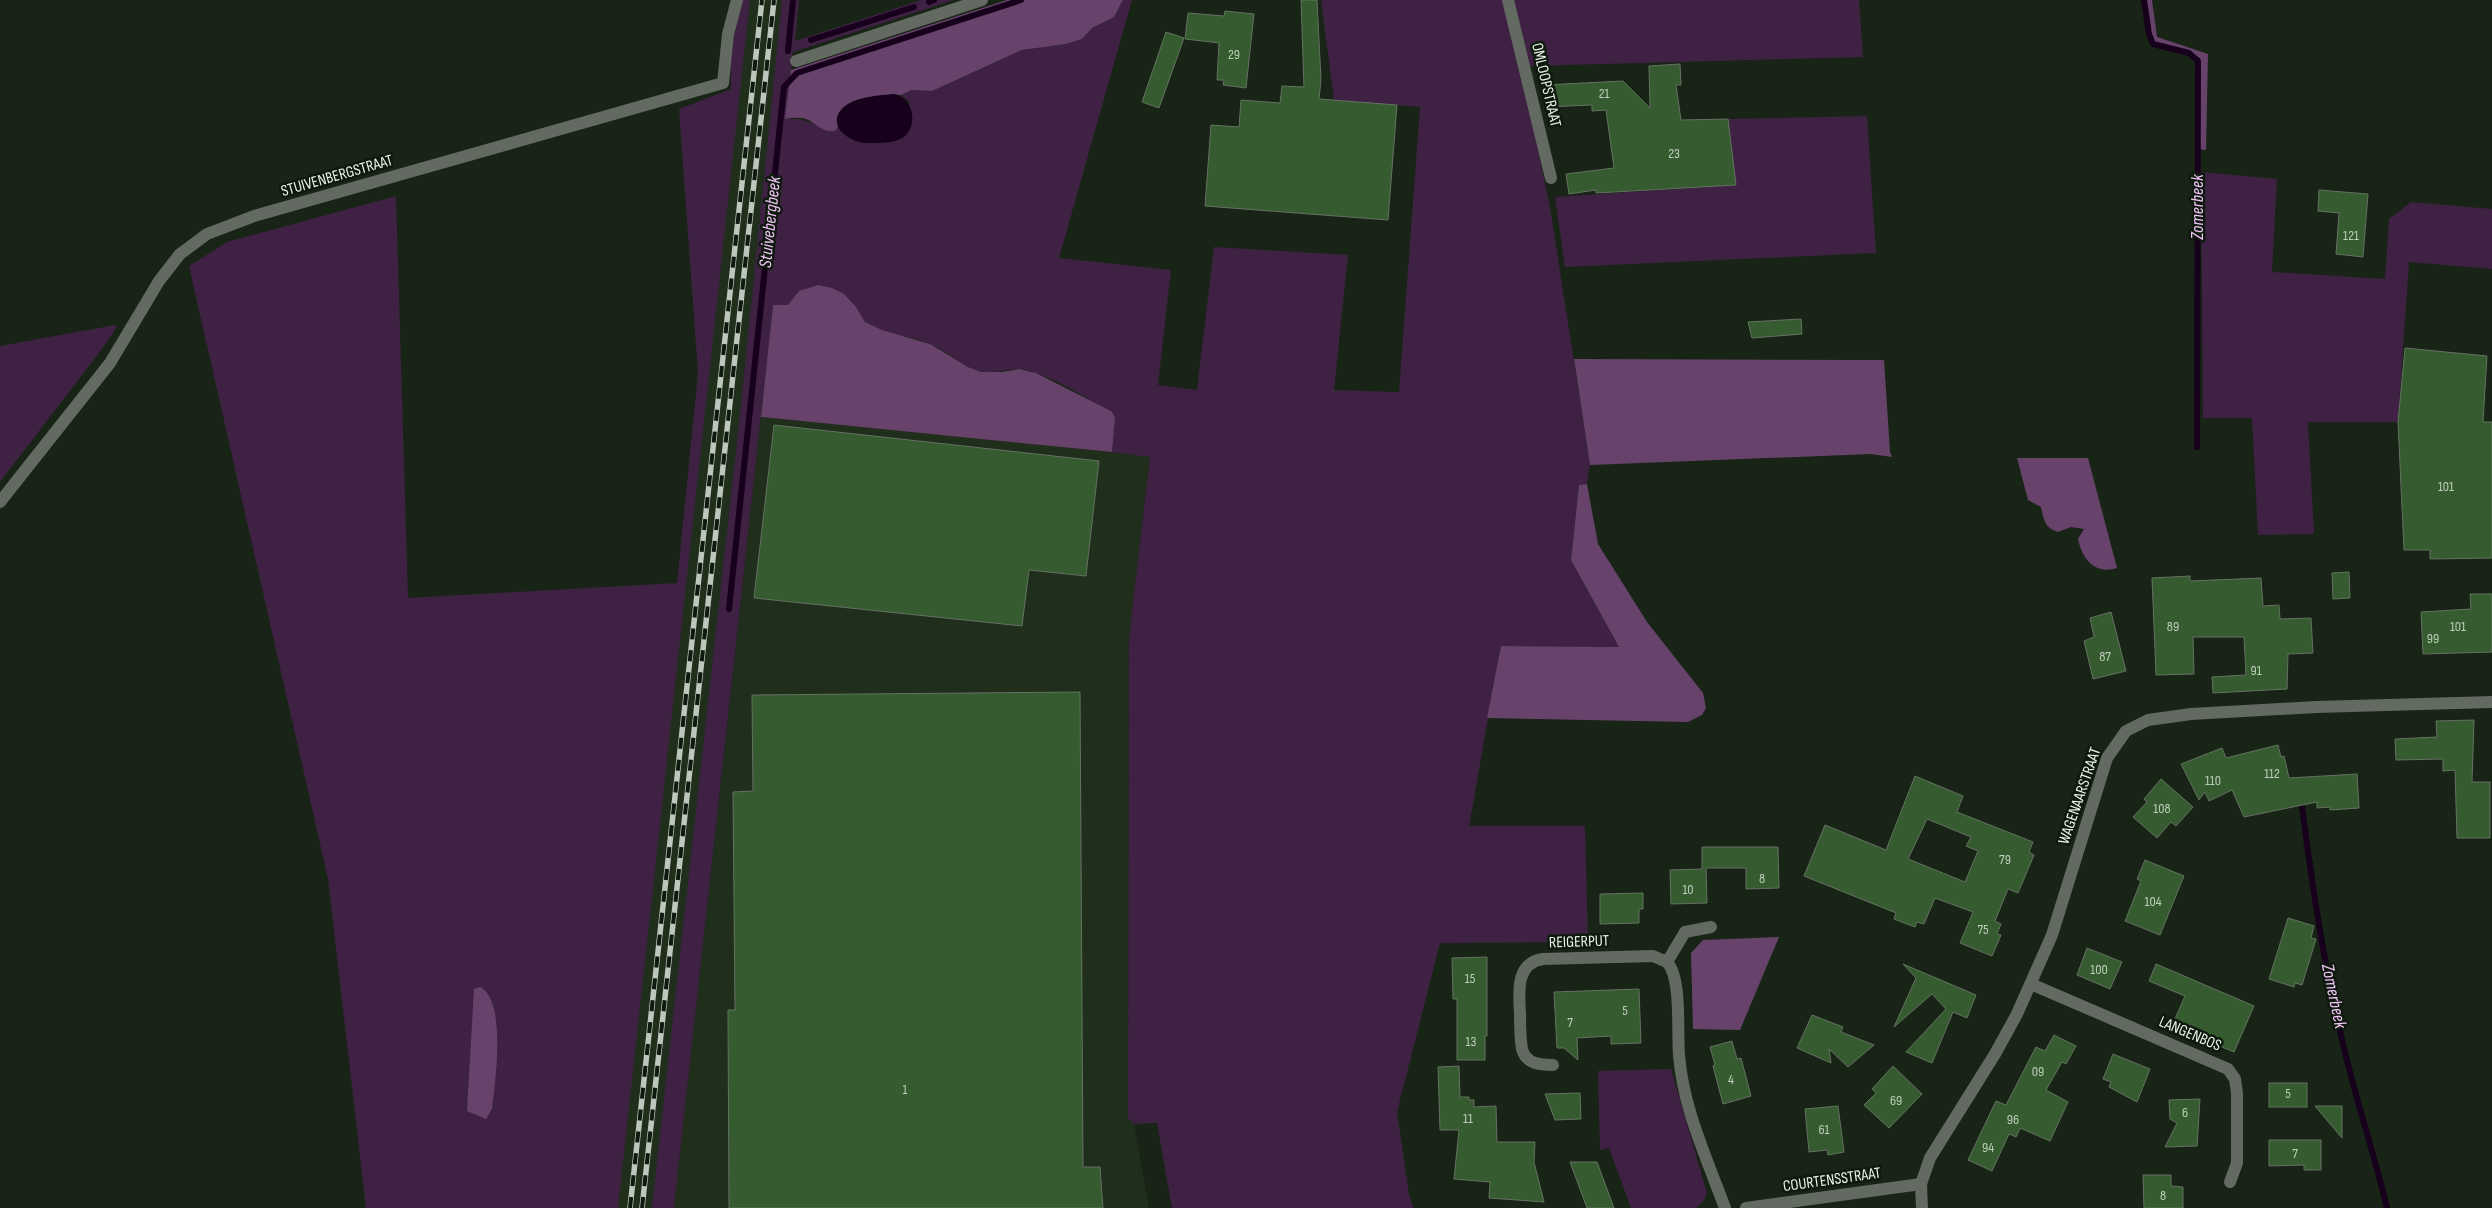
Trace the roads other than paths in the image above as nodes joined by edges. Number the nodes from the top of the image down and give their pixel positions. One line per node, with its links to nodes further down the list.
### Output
1 (737, 0): 6 (street, STUIVENBERGSTRAAT)
2 (982, 0): 4 (street)
3 (1508, 0): 5 (street, OMLOOPSTRAAT)
4 (796, 61)
5 (1551, 178)
6 (0, 502)
7 (2492, 702): 10 (street, WAGENAARSTRAAT)
8 (1711, 927): 9 (street)
9 (1667, 962): 11 (street, REIGERPUT); 14 (street)
10 (2031, 984): 12 (street, LANGENBOS); 13 (street, WAGENAARSTRAAT)
11 (1553, 1065)
12 (2230, 1182)
13 (1921, 1184): 15 (street, COURTENSSTRAAT); 16 (street, WAGENAARSTRAAT)
14 (1724, 1208)
15 (1746, 1208)
16 (1922, 1208)

